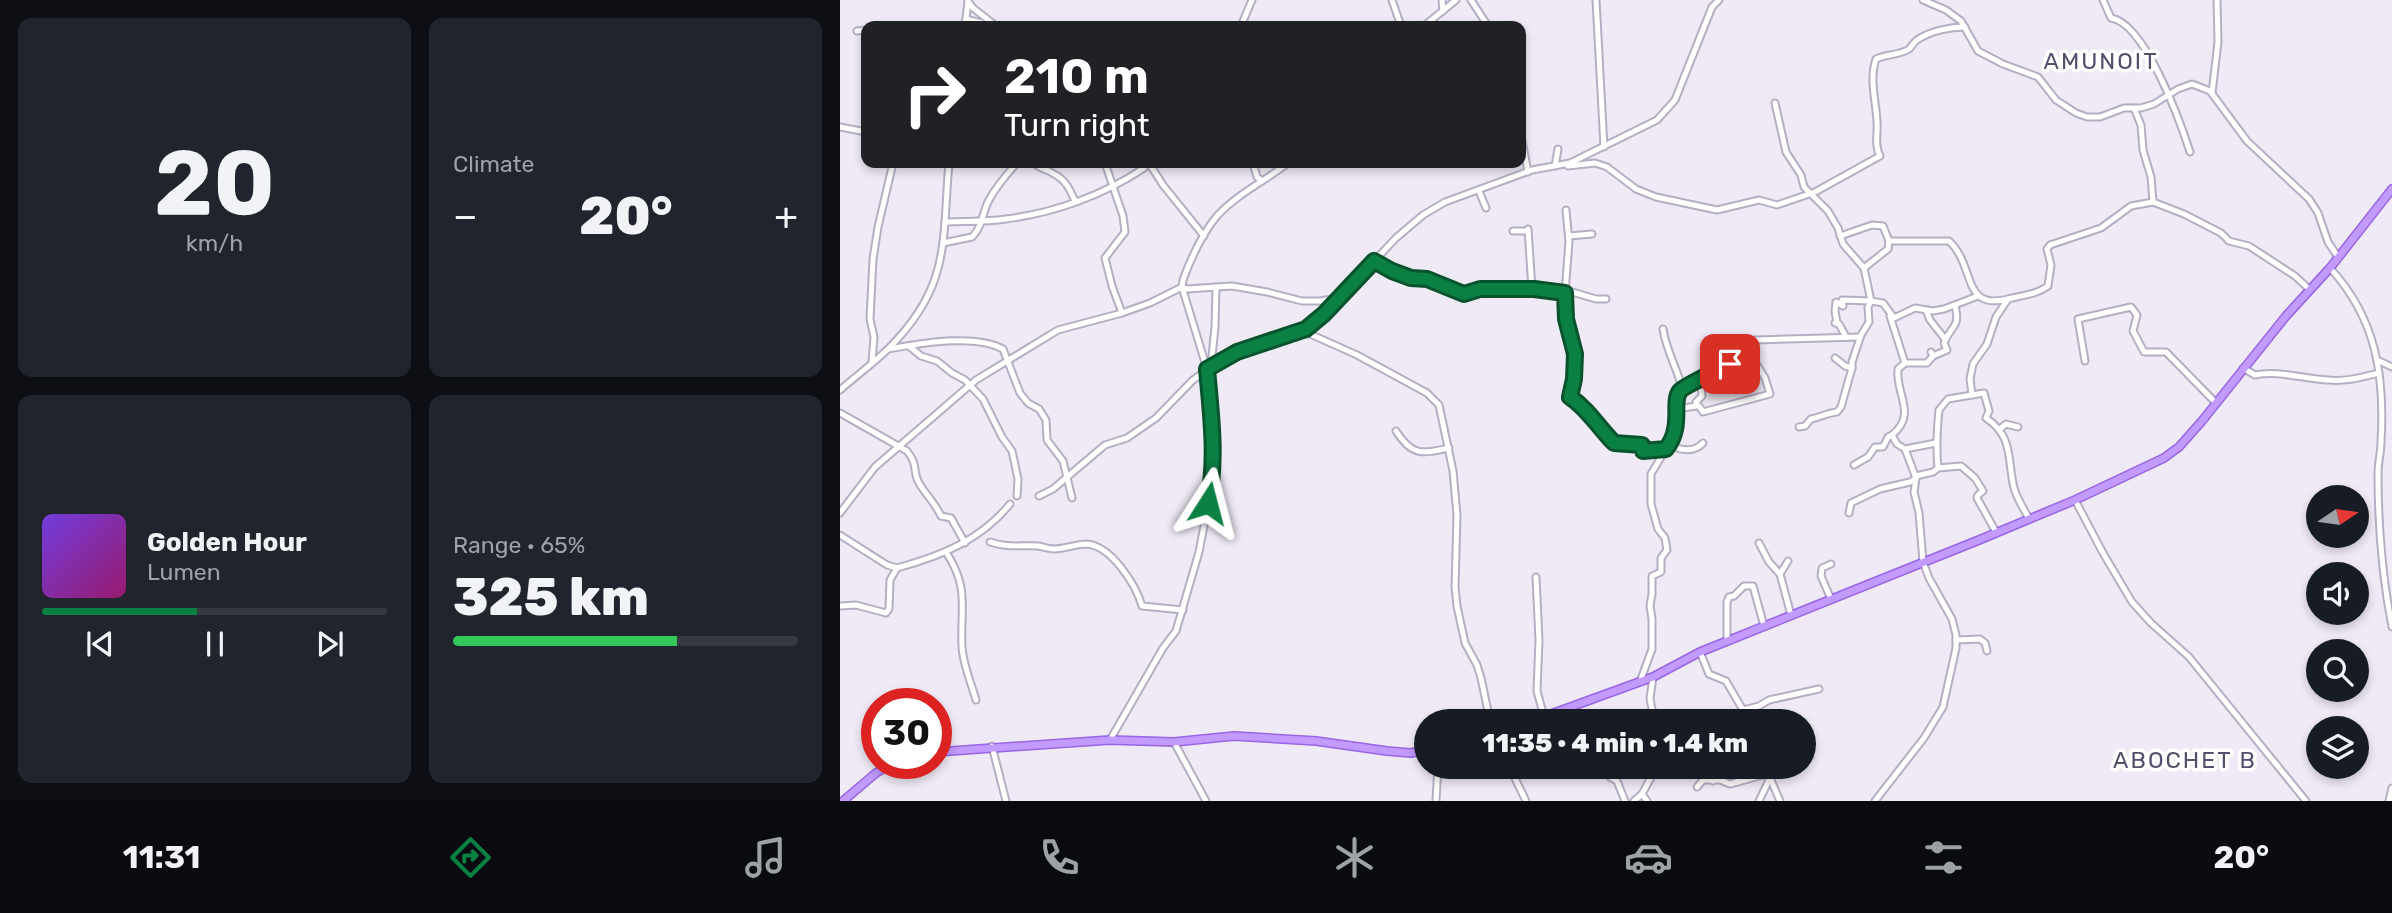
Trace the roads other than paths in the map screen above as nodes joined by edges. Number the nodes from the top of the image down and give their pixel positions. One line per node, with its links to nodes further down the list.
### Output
1 (1252, 0): 15 (street)
2 (1392, 0): 16 (street)
3 (1442, 0): 12 (street)
4 (1456, 0): 12 (street)
5 (1471, 0): 18 (street)
6 (1596, 0): 28 (street)
7 (1719, 0): 28 (street)
8 (1923, 0): 19 (street)
9 (2103, 0): 23 (street)
10 (2217, 0): 22 (street)
11 (968, 1): 13 (street); 14 (street)
12 (1443, 11): 17 (street)
13 (966, 21)
14 (990, 21)
15 (1243, 21)
16 (1399, 21)
17 (1430, 21)
18 (1485, 21)
19 (1965, 27): 25 (street); 47 (street)
20 (857, 31): 21 (street)
21 (861, 31)
22 (2212, 93): 23 (street); 61 (street)
23 (2170, 94): 25 (street); 30 (street)
24 (1776, 103): 47 (street)
25 (2134, 108): 49 (street)
26 (840, 127): 27 (street)
27 (861, 131)
28 (1604, 147): 32 (street)
29 (1558, 149): 32 (street)
30 (2190, 152)
31 (1526, 161): 42 (street)
32 (1558, 166): 42 (street); 47 (street)
33 (892, 168): 91 (street)
34 (949, 168): 53 (street)
35 (1013, 168): 52 (street)
36 (1040, 168): 48 (street)
37 (1107, 168): 44 (street)
38 (1144, 168): 44 (street)
39 (1151, 168): 56 (street)
40 (1254, 168): 43 (street)
41 (1281, 168): 43 (street)
42 (1528, 172): 46 (street)
43 (1262, 181): 56 (street)
44 (1113, 187): 48 (street); 77 (street)
45 (2392, 190): 61 (main road)
46 (1479, 191): 50 (street); 62 (street)
47 (1811, 193): 58 (street)
48 (1075, 201): 52 (street)
49 (2153, 202): 68 (street); 73 (street)
50 (1486, 208)
51 (1566, 209): 57 (street)
52 (982, 220): 53 (street); 60 (street)
53 (945, 222): 60 (street)
54 (1513, 231): 67 (street)
55 (1592, 234): 57 (street)
56 (1204, 236): 65 (street)
57 (1569, 236): 69 (street)
58 (1840, 236): 59 (street); 63 (street)
59 (1889, 242): 63 (street); 70 (street)
60 (943, 243): 85 (street)
61 (2338, 257): 64 (main road)
62 (1374, 261): 67 (street); 71 (street)
63 (1864, 268): 74 (street)
64 (2330, 268): 68 (main road); 88 (street)
65 (1182, 287): 66 (street); 77 (street); 94 (street)
66 (1216, 287): 71 (street); 94 (street)
67 (1532, 289): 69 (street)
68 (2310, 290): 96 (main road)
69 (1565, 293): 72 (street); 114 (street)
70 (1978, 296): 73 (street); 75 (street)
71 (1340, 297): 80 (street)
72 (1606, 299)
73 (2008, 299): 102 (street)
74 (1871, 301): 78 (street); 81 (street); 82 (street)
75 (1955, 306): 76 (street); 83 (street)
76 (1926, 310): 78 (street); 83 (street)
77 (1122, 313): 89 (street)
78 (1891, 316): 92 (street)
79 (1663, 329): 100 (street)
80 (1299, 333): 94 (street); 116 (street)
81 (1846, 337): 82 (street); 86 (street)
82 (1860, 337): 95 (street)
83 (1945, 339): 92 (street)
84 (909, 346): 85 (street); 89 (street); 99 (street)
85 (888, 349): 91 (street)
86 (1744, 354): 98 (street); 104 (street)
87 (1835, 358): 95 (street)
88 (2377, 360): 93 (street); 97 (street)
89 (1009, 361): 99 (street); 120 (street)
90 (2085, 361): 103 (street)
91 (872, 362): 101 (street)
92 (1905, 363): 111 (street)
93 (2392, 367)
94 (1209, 368): 120 (street); 148 (street)
95 (1852, 368): 107 (street)
96 (2243, 368): 97 (street); 103 (main road)
97 (2379, 373): 144 (street)
98 (1698, 381): 100 (street); 104 (street)
99 (970, 386): 115 (street); 122 (street)
100 (1682, 388): 105 (street)
101 (840, 390)
102 (1972, 394): 109 (street); 113 (street)
103 (2216, 403): 125 (main road)
104 (1697, 406): 105 (street)
105 (1678, 409): 114 (street)
106 (840, 412): 115 (street)
107 (1799, 427)
108 (2018, 427): 109 (street)
109 (2000, 429): 129 (street)
110 (1396, 430): 116 (street)
111 (1892, 435): 117 (street); 118 (street)
112 (1703, 443): 114 (street)
113 (1937, 443): 117 (street); 119 (street)
114 (1667, 447): 157 (street)
115 (899, 448): 127 (street); 132 (street)
116 (1449, 448): 160 (street)
117 (1905, 449): 121 (street)
118 (1854, 466)
119 (1938, 468): 121 (street); 130 (street)
120 (1067, 475): 123 (street); 124 (street)
121 (1916, 477): 128 (street); 137 (street)
122 (1017, 496)
123 (1039, 496)
124 (1072, 498)
125 (2075, 500): 129 (main road); 195 (street)
126 (1010, 504): 132 (street)
127 (840, 513)
128 (1849, 513)
129 (2029, 519): 130 (main road)
130 (1996, 532): 137 (main road)
131 (840, 535): 139 (street)
132 (965, 542): 135 (street)
133 (990, 542): 148 (street)
134 (1759, 543): 141 (street)
135 (946, 552): 140 (street); 159 (street)
136 (1788, 561): 141 (street)
137 (1923, 562): 146 (main road); 152 (street)
138 (1831, 564): 146 (street)
139 (887, 565): 140 (street); 142 (street)
140 (897, 568): 142 (street)
141 (1780, 574): 149 (street)
142 (891, 576): 147 (street)
143 (1536, 577): 161 (street)
144 (2384, 588): 145 (street); 151 (street)
145 (2392, 589)
146 (1831, 599): 149 (main road)
147 (840, 606)
148 (1184, 610): 166 (street)
149 (1791, 615): 150 (main road)
150 (1764, 626): 153 (main road); 153 (street)
151 (2392, 627)
152 (1956, 640): 154 (street); 194 (street)
153 (1727, 641): 155 (main road)
154 (1987, 650)
155 (1700, 652): 156 (main road); 164 (street)
156 (1653, 677): 157 (main road); 163 (street)
157 (1640, 682): 162 (main road)
158 (1819, 689): 165 (street)
159 (976, 700)
160 (1487, 709)
161 (1542, 709)
162 (1566, 709)
163 (1652, 709)
164 (1742, 709)
165 (1747, 709)
166 (1110, 740): 167 (main road); 168 (main road)
167 (1174, 742): 170 (main road); 186 (street)
168 (992, 746): 169 (main road); 185 (street)
169 (952, 750)
170 (1414, 752)
171 (869, 779): 184 (main road)
172 (1437, 779): 187 (street)
173 (1515, 779): 188 (street)
174 (1614, 779): 189 (street)
175 (1650, 779): 183 (street)
176 (1756, 779): 180 (street)
177 (1767, 779): 192 (street)
178 (1769, 779): 193 (street)
179 (1713, 781): 180 (street); 181 (street)
180 (1738, 782)
181 (1697, 786)
182 (2392, 788): 196 (street)
183 (1642, 794): 190 (street); 191 (street)
184 (843, 801)
185 (1006, 801)
186 (1206, 801)
187 (1436, 801)
188 (1526, 801)
189 (1625, 801)
190 (1634, 801)
191 (1647, 801)
192 (1759, 801)
193 (1780, 801)
194 (1875, 801)
195 (2306, 801)
196 (2389, 801)

